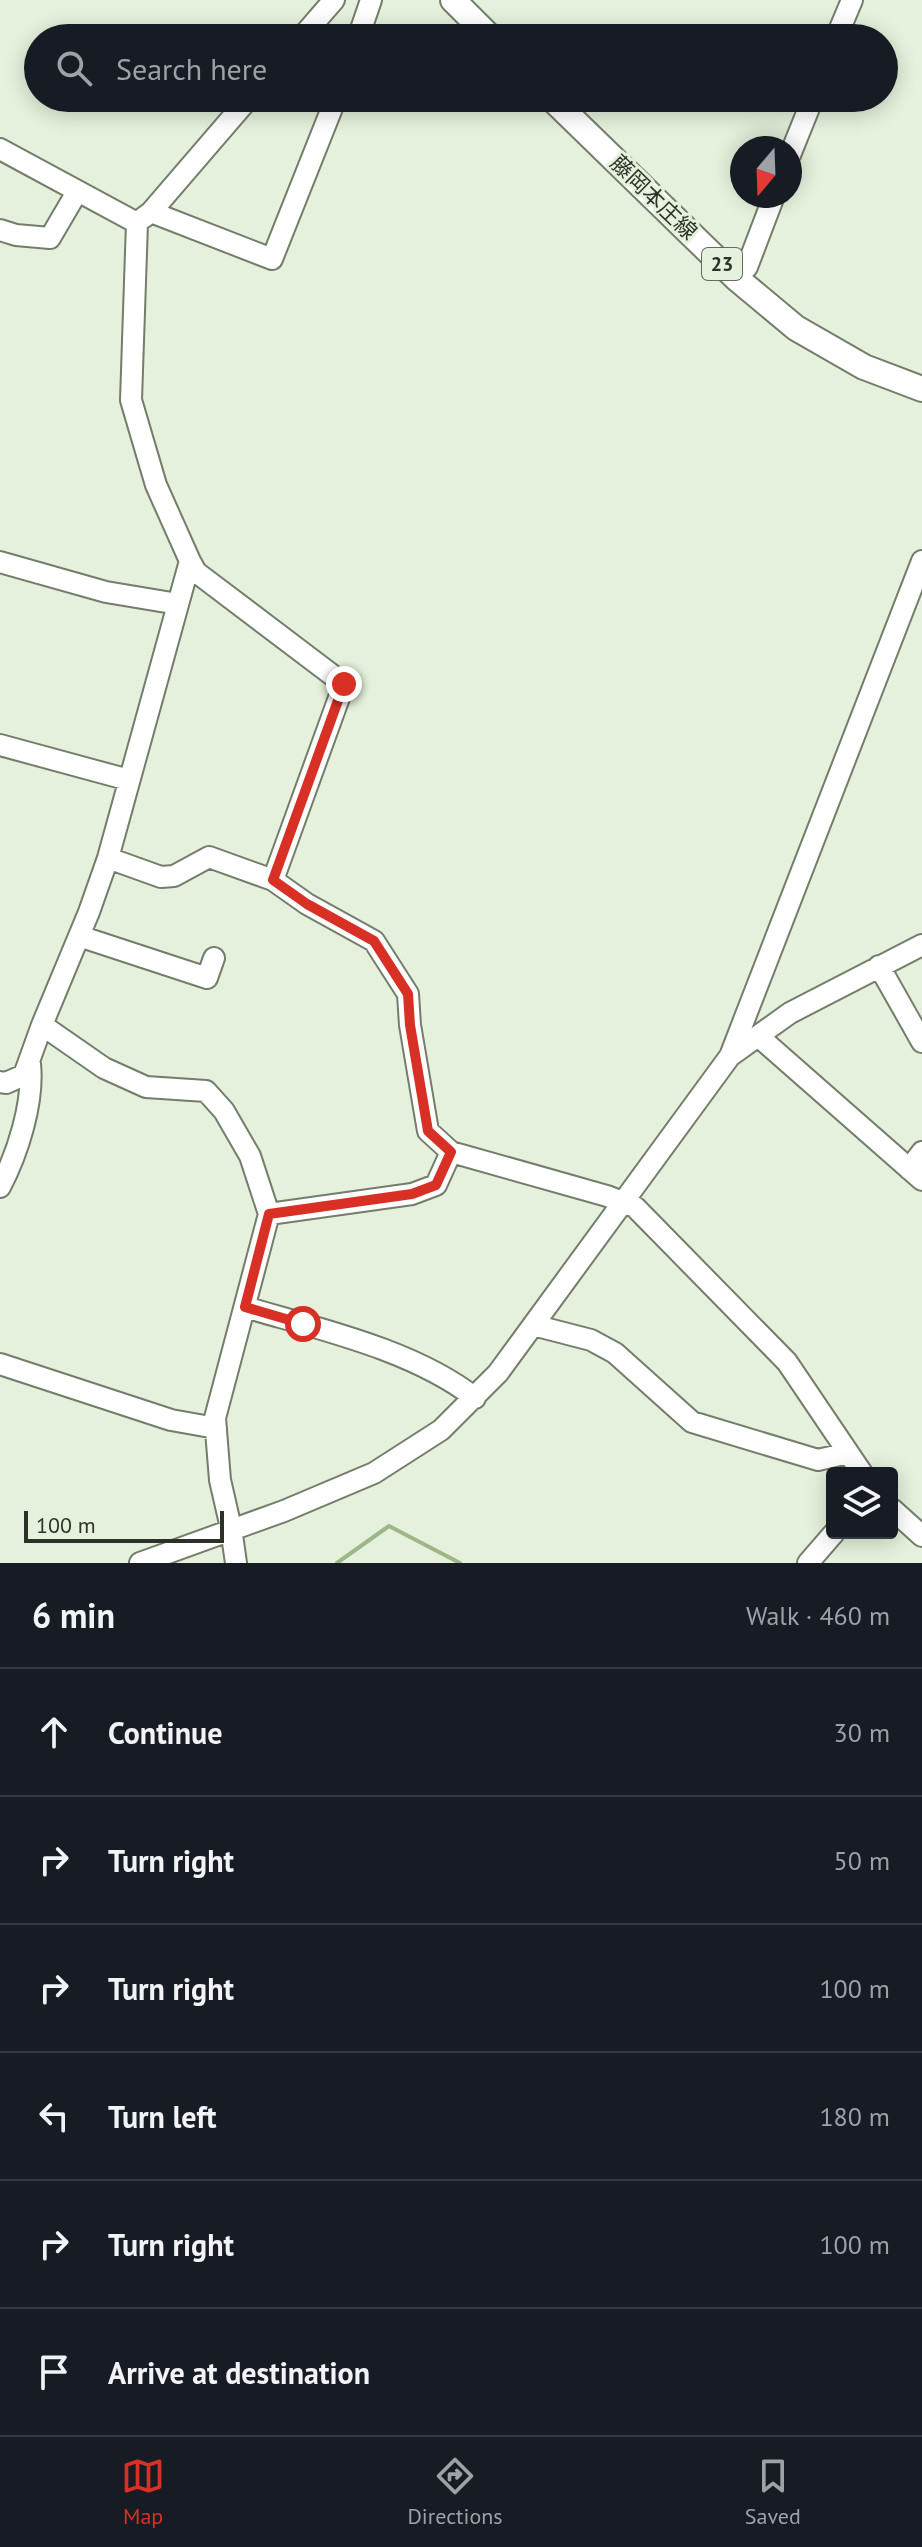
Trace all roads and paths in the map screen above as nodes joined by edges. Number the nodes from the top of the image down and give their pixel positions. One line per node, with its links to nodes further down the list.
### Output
1 (334, 0): 5 (street)
2 (371, 0): 6 (street)
3 (453, 0): 7 (main road)
4 (852, 0): 8 (street)
5 (313, 24)
6 (363, 24)
7 (477, 24)
8 (842, 24)
9 (237, 112): 17 (street)
10 (330, 112): 17 (street)
11 (565, 112): 19 (main road, 藤岡本庄線 / 23)
12 (807, 112): 13 (street)
13 (798, 136)
14 (0, 149): 15 (street)
15 (77, 192): 17 (street); 18 (street)
16 (769, 208): 19 (street)
17 (144, 217): 21 (street)
18 (0, 230)
19 (736, 278): 20 (main road, 藤岡本庄線 / 23)
20 (922, 389)
21 (190, 561): 24 (street); 28 (street)
22 (922, 561): 36 (street)
23 (0, 562): 24 (street)
24 (178, 604): 26 (street)
25 (0, 745): 26 (street)
26 (129, 780): 27 (street)
27 (108, 858): 28 (street); 29 (street)
28 (273, 880): 39 (street)
29 (79, 936): 31 (street); 33 (street)
30 (922, 945): 32 (street)
31 (214, 958)
32 (879, 966): 34 (street); 35 (street)
33 (42, 1025): 37 (street); 44 (street)
34 (758, 1036): 36 (street); 41 (street)
35 (922, 1042)
36 (730, 1056): 43 (street)
37 (29, 1059): 38 (street); 42 (street)
38 (0, 1082)
39 (451, 1152): 43 (street); 44 (street)
40 (922, 1152): 41 (street)
41 (915, 1174)
42 (0, 1187)
43 (623, 1202): 46 (street); 50 (street)
44 (269, 1214): 45 (street)
45 (245, 1307): 48 (street); 49 (street)
46 (533, 1325): 48 (street); 50 (street)
47 (0, 1364): 49 (street)
48 (475, 1398): 53 (street)
49 (216, 1428): 53 (street)
50 (848, 1453): 51 (street)
51 (858, 1467)
52 (898, 1514): 54 (street)
53 (231, 1528): 56 (street); 57 (street)
54 (922, 1536)
55 (829, 1539): 58 (street)
56 (140, 1563)
57 (236, 1563)
58 (808, 1563)

